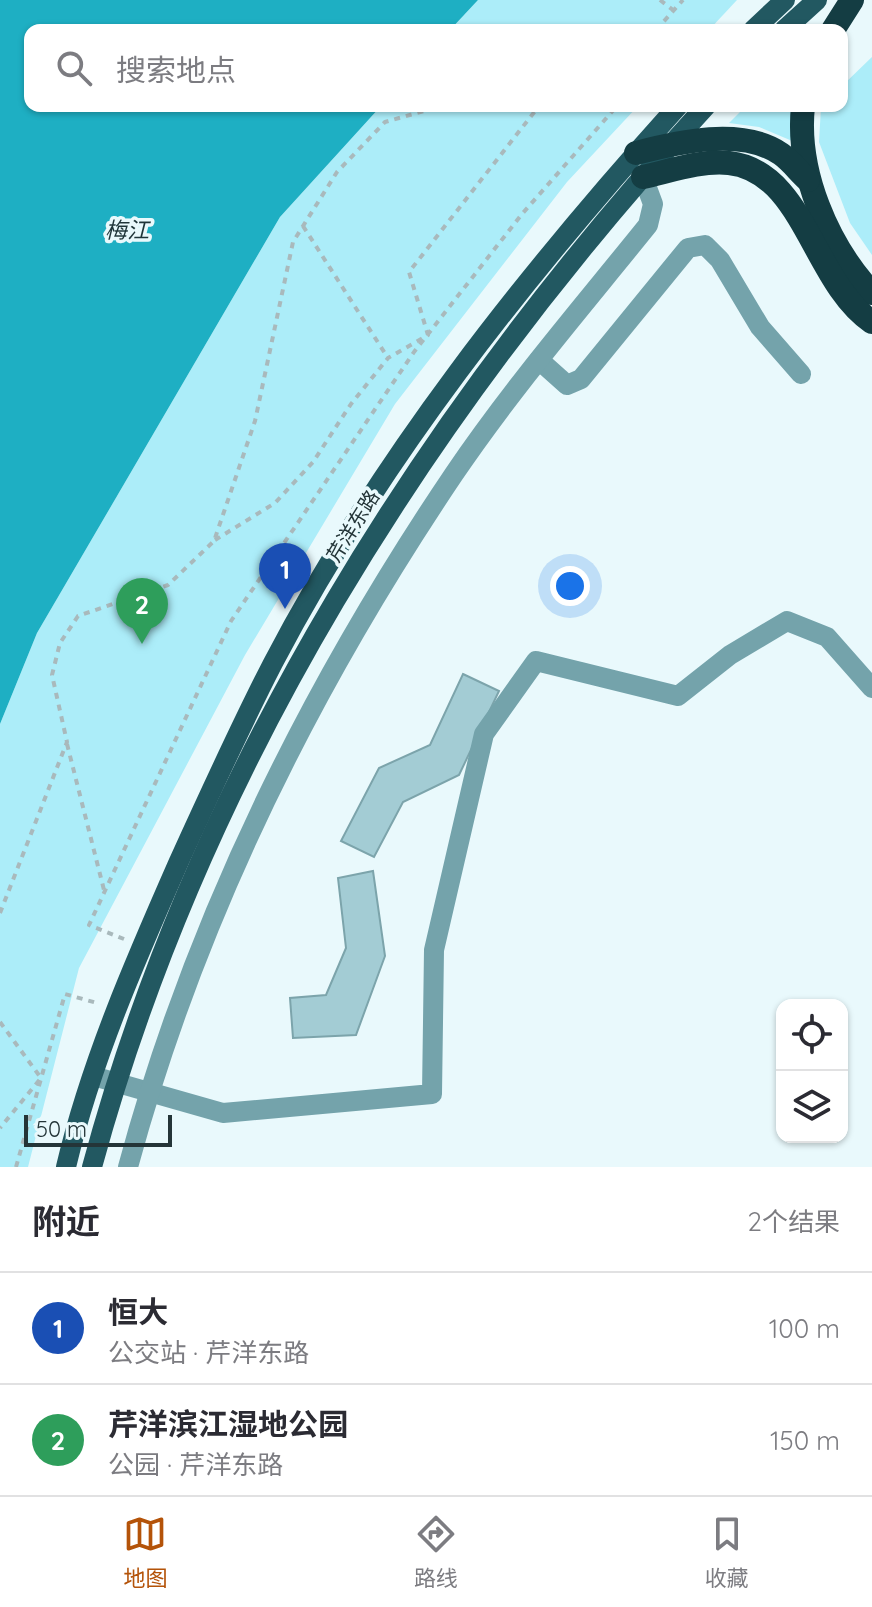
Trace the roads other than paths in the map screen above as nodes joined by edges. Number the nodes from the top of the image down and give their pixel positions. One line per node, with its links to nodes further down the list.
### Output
1 (785, 0): 4 (main road)
2 (817, 0): 5 (main road)
3 (852, 0): 6 (highway)
4 (759, 24)
5 (791, 24)
6 (837, 24)
7 (673, 112): 11 (main road, 芹洋东路)
8 (700, 112): 10 (main road, 芹洋东路)
9 (802, 112): 13 (highway)
10 (671, 144): 11 (highway); 12 (main road, 芹洋东路); 13 (highway)
11 (636, 153): 19 (main road, 芹洋东路)
12 (643, 177): 15 (highway); 16 (street); 20 (main road, 芹洋东路)
13 (808, 180): 14 (highway)
14 (872, 293)
15 (872, 322)
16 (539, 360): 17 (street); 21 (street)
17 (801, 374)
18 (872, 688): 21 (street)
19 (93, 1076): 20 (street); 22 (main road, 芹洋东路)
20 (118, 1083): 21 (street); 23 (main road, 芹洋东路)
21 (149, 1092): 24 (street)
22 (66, 1167)
23 (92, 1167)
24 (128, 1167)

